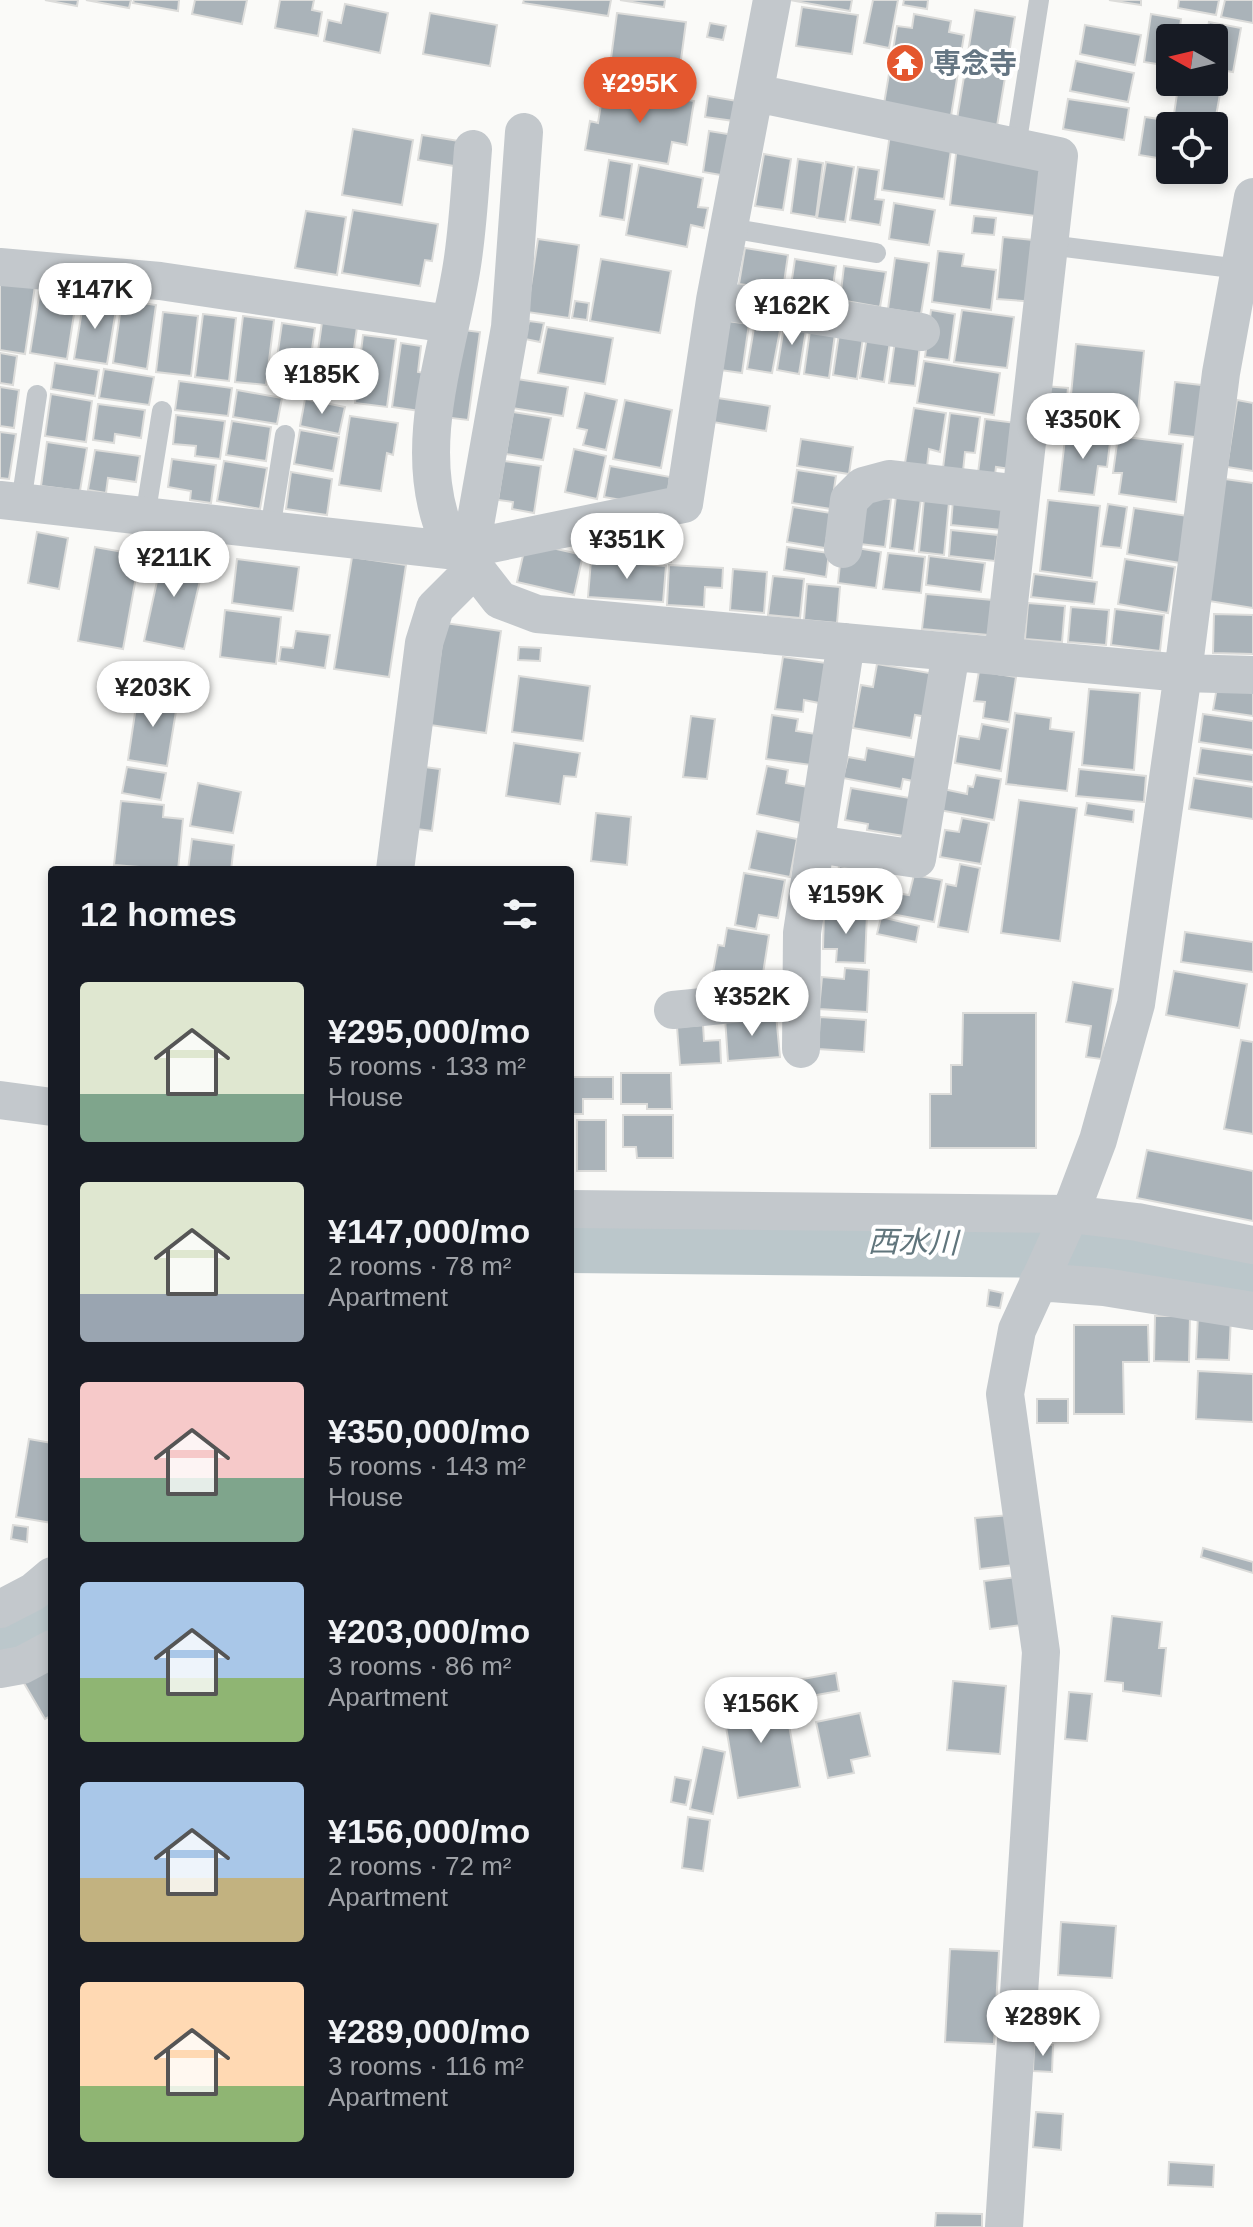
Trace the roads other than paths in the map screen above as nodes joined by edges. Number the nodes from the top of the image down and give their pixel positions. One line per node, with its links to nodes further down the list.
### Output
1 (772, 0): 3 (street)
2 (1039, 0): 5 (lane)
3 (755, 93): 5 (street); 8 (street)
4 (524, 132): 24 (street)
5 (1016, 147): 9 (street)
6 (473, 149): 14 (street)
7 (1253, 197): 12 (street)
8 (729, 228): 10 (lane); 13 (street)
9 (1049, 245): 12 (lane); 19 (street)
10 (876, 253)
11 (0, 267): 14 (street)
12 (1240, 269): 28 (street)
13 (715, 300): 15 (street); 24 (street)
14 (449, 324): 24 (street)
15 (921, 332)
16 (37, 395): 20 (lane)
17 (162, 411): 21 (lane)
18 (285, 435): 22 (lane)
19 (1021, 494): 23 (street); 27 (street)
20 (10, 501): 21 (street)
21 (145, 517): 22 (street)
22 (270, 530): 24 (street)
23 (843, 549)
24 (466, 559): 25 (street); 31 (street)
25 (846, 642): 26 (street); 30 (street)
26 (951, 652): 27 (street); 30 (street)
27 (1003, 657): 28 (street)
28 (1183, 673): 29 (street); 38 (street)
29 (1253, 675)
30 (816, 844): 32 (street)
31 (396, 866)
32 (801, 997): 33 (street); 34 (street)
33 (673, 1010)
34 (801, 1049)
35 (0, 1100): 36 (street)
36 (48, 1106)
37 (574, 1209): 38 (street)
38 (1070, 1214): 39 (street); 40 (street)
39 (1253, 1245)
40 (1038, 1282): 41 (street); 46 (street)
41 (1253, 1311)
42 (48, 1579): 43 (street)
43 (0, 1609)
44 (48, 1651): 45 (street)
45 (0, 1669)
46 (1004, 2227)

